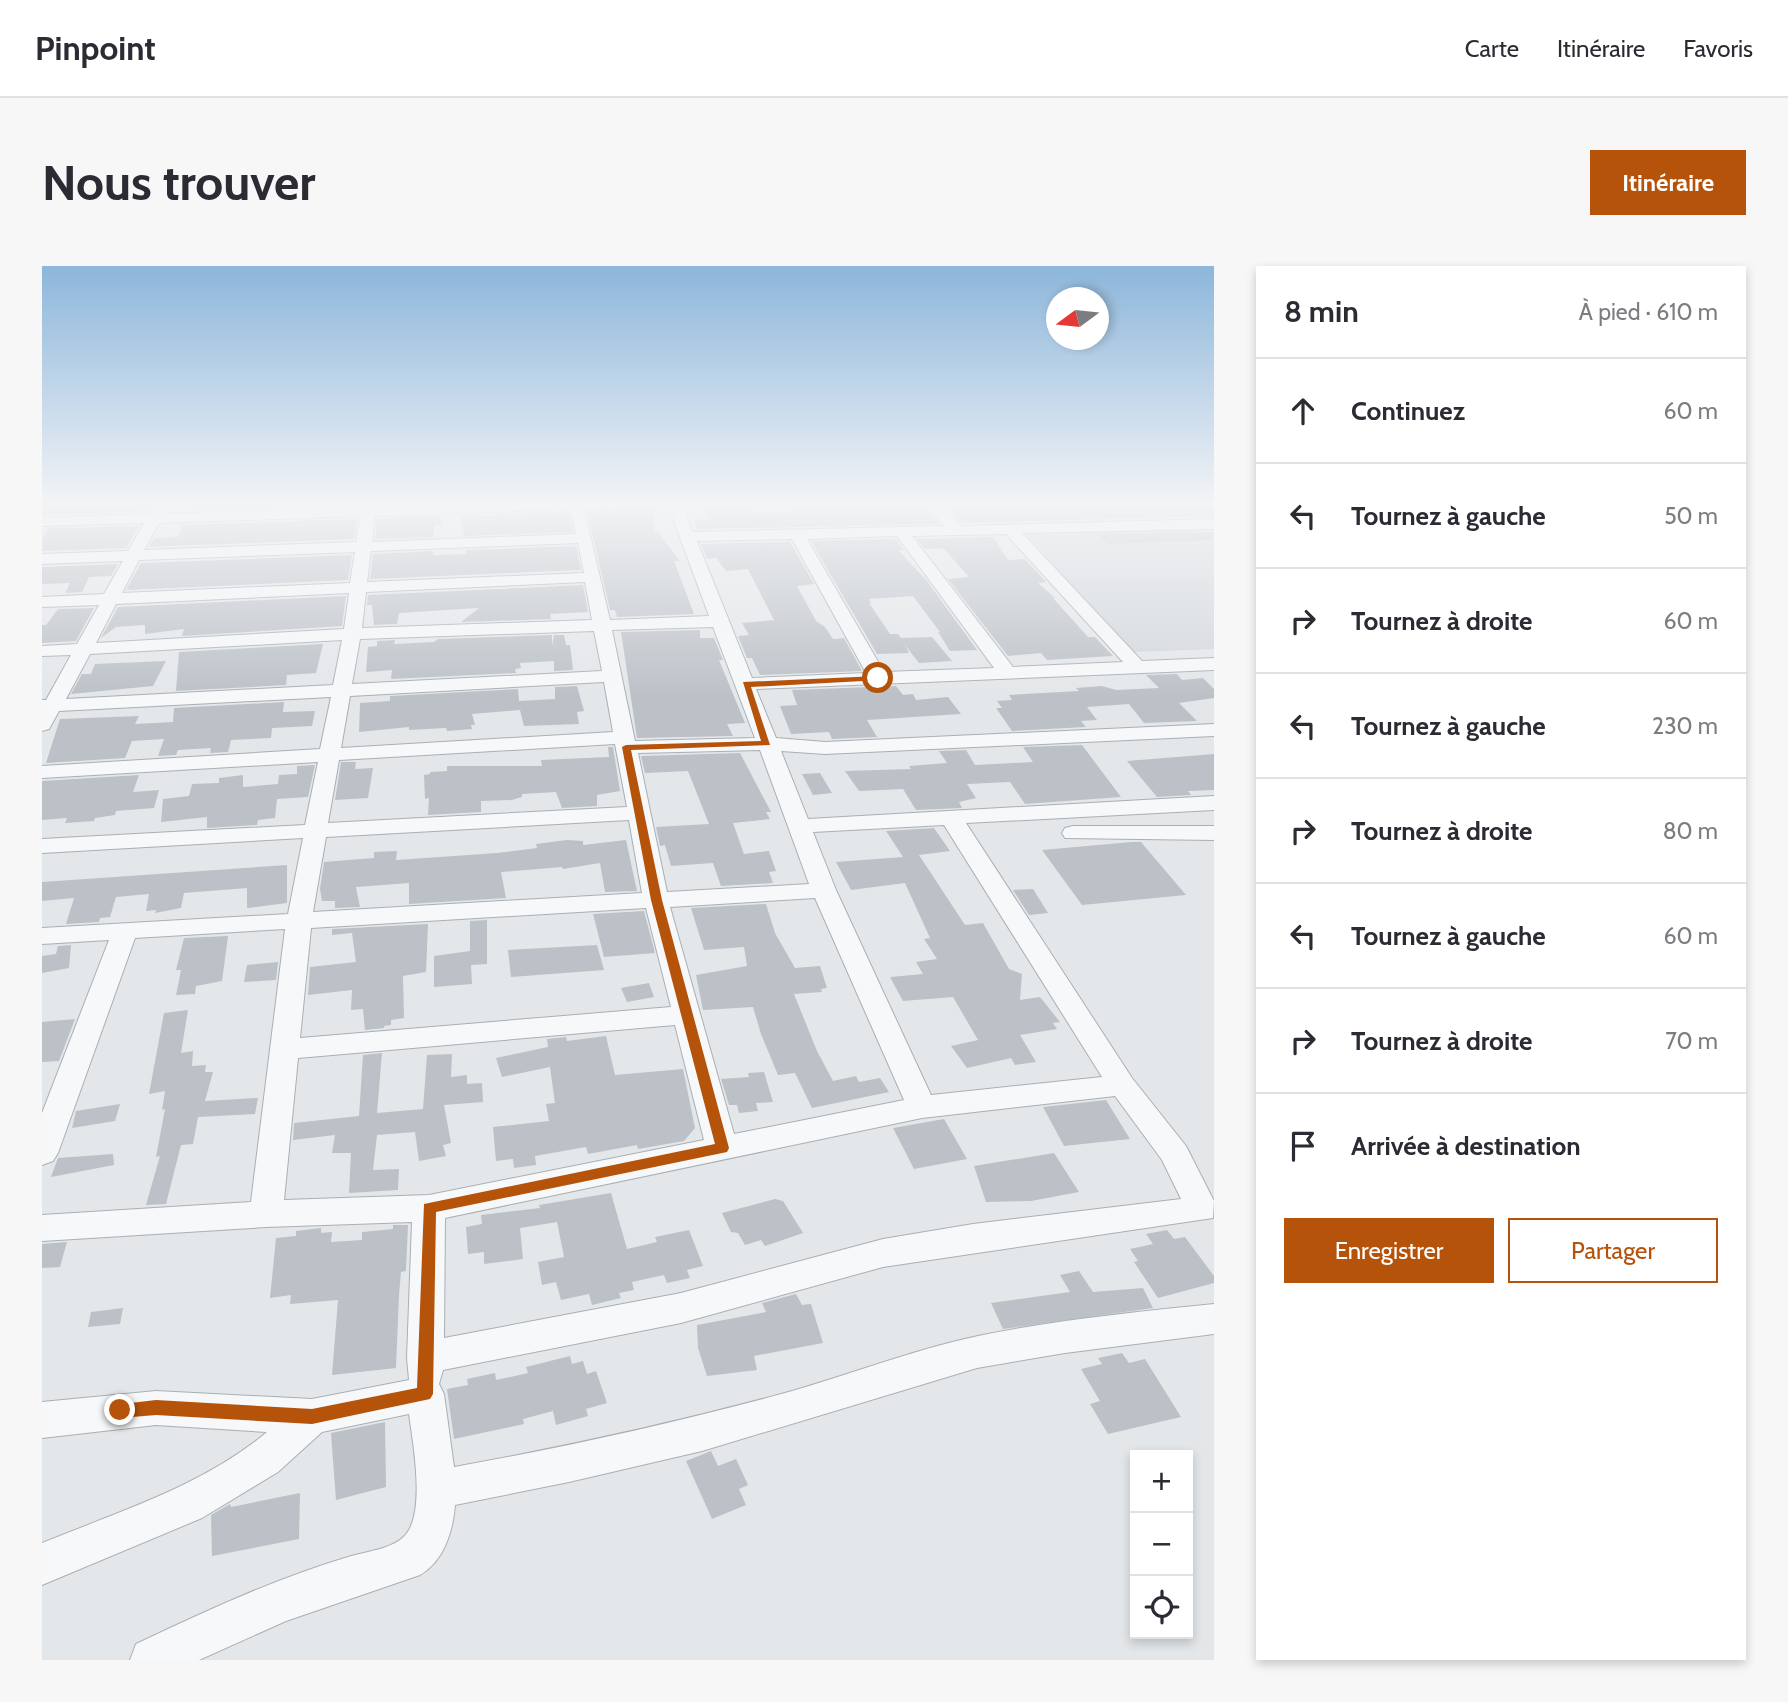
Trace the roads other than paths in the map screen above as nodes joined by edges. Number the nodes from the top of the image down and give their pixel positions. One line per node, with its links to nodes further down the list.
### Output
1 (127, 567): 10 (street)
2 (362, 567): 9 (street)
3 (591, 567): 8 (street)
4 (701, 567): 12 (street)
5 (815, 567): 21 (street)
6 (927, 567): 19 (street)
7 (1045, 567): 18 (street)
8 (593, 576): 9 (street); 13 (street)
9 (359, 588): 10 (street); 14 (street)
10 (110, 598): 11 (street); 15 (street)
11 (42, 602)
12 (722, 621): 13 (street); 22 (street)
13 (603, 626): 14 (street); 20 (street)
14 (352, 634): 15 (street); 23 (street)
15 (82, 648): 16 (street); 24 (street)
16 (42, 650)
17 (1214, 664): 18 (street)
18 (1138, 667): 19 (street)
19 (1008, 673): 21 (street)
20 (612, 676): 23 (street); 27 (street)
21 (878, 678): 22 (street)
22 (746, 684): 28 (street)
23 (342, 690): 24 (street); 29 (street)
24 (47, 706): 25 (street)
25 (42, 725)
26 (1214, 730): 28 (street)
27 (625, 742): 28 (street); 29 (street); 32 (street)
28 (767, 744): 34 (street)
29 (330, 755): 30 (street); 35 (street)
30 (42, 772)
31 (1214, 803): 33 (street)
32 (639, 813): 35 (street); 40 (street)
33 (950, 817): 34 (street); 46 (street)
34 (799, 826): 39 (street)
35 (316, 829): 38 (street); 41 (street)
36 (1073, 833): 37 (street)
37 (1214, 833)
38 (42, 846)
39 (824, 890): 40 (street); 47 (street)
40 (656, 900): 41 (street); 44 (street)
41 (299, 921): 42 (street); 45 (street)
42 (125, 931): 43 (street); 49 (street)
43 (42, 936)
44 (687, 1015): 45 (street); 48 (street)
45 (284, 1049): 51 (street)
46 (1122, 1085): 47 (street); 52 (street)
47 (922, 1107): 48 (street)
48 (722, 1148): 50 (street)
49 (42, 1153)
50 (429, 1208): 51 (street); 55 (street)
51 (266, 1214): 53 (street)
52 (1208, 1219): 55 (street)
53 (42, 1228)
54 (1214, 1319): 58 (street)
55 (425, 1376): 56 (street); 58 (street)
56 (312, 1417): 57 (street); 59 (street)
57 (42, 1420)
58 (436, 1489): 60 (street)
59 (42, 1564)
60 (152, 1660)

